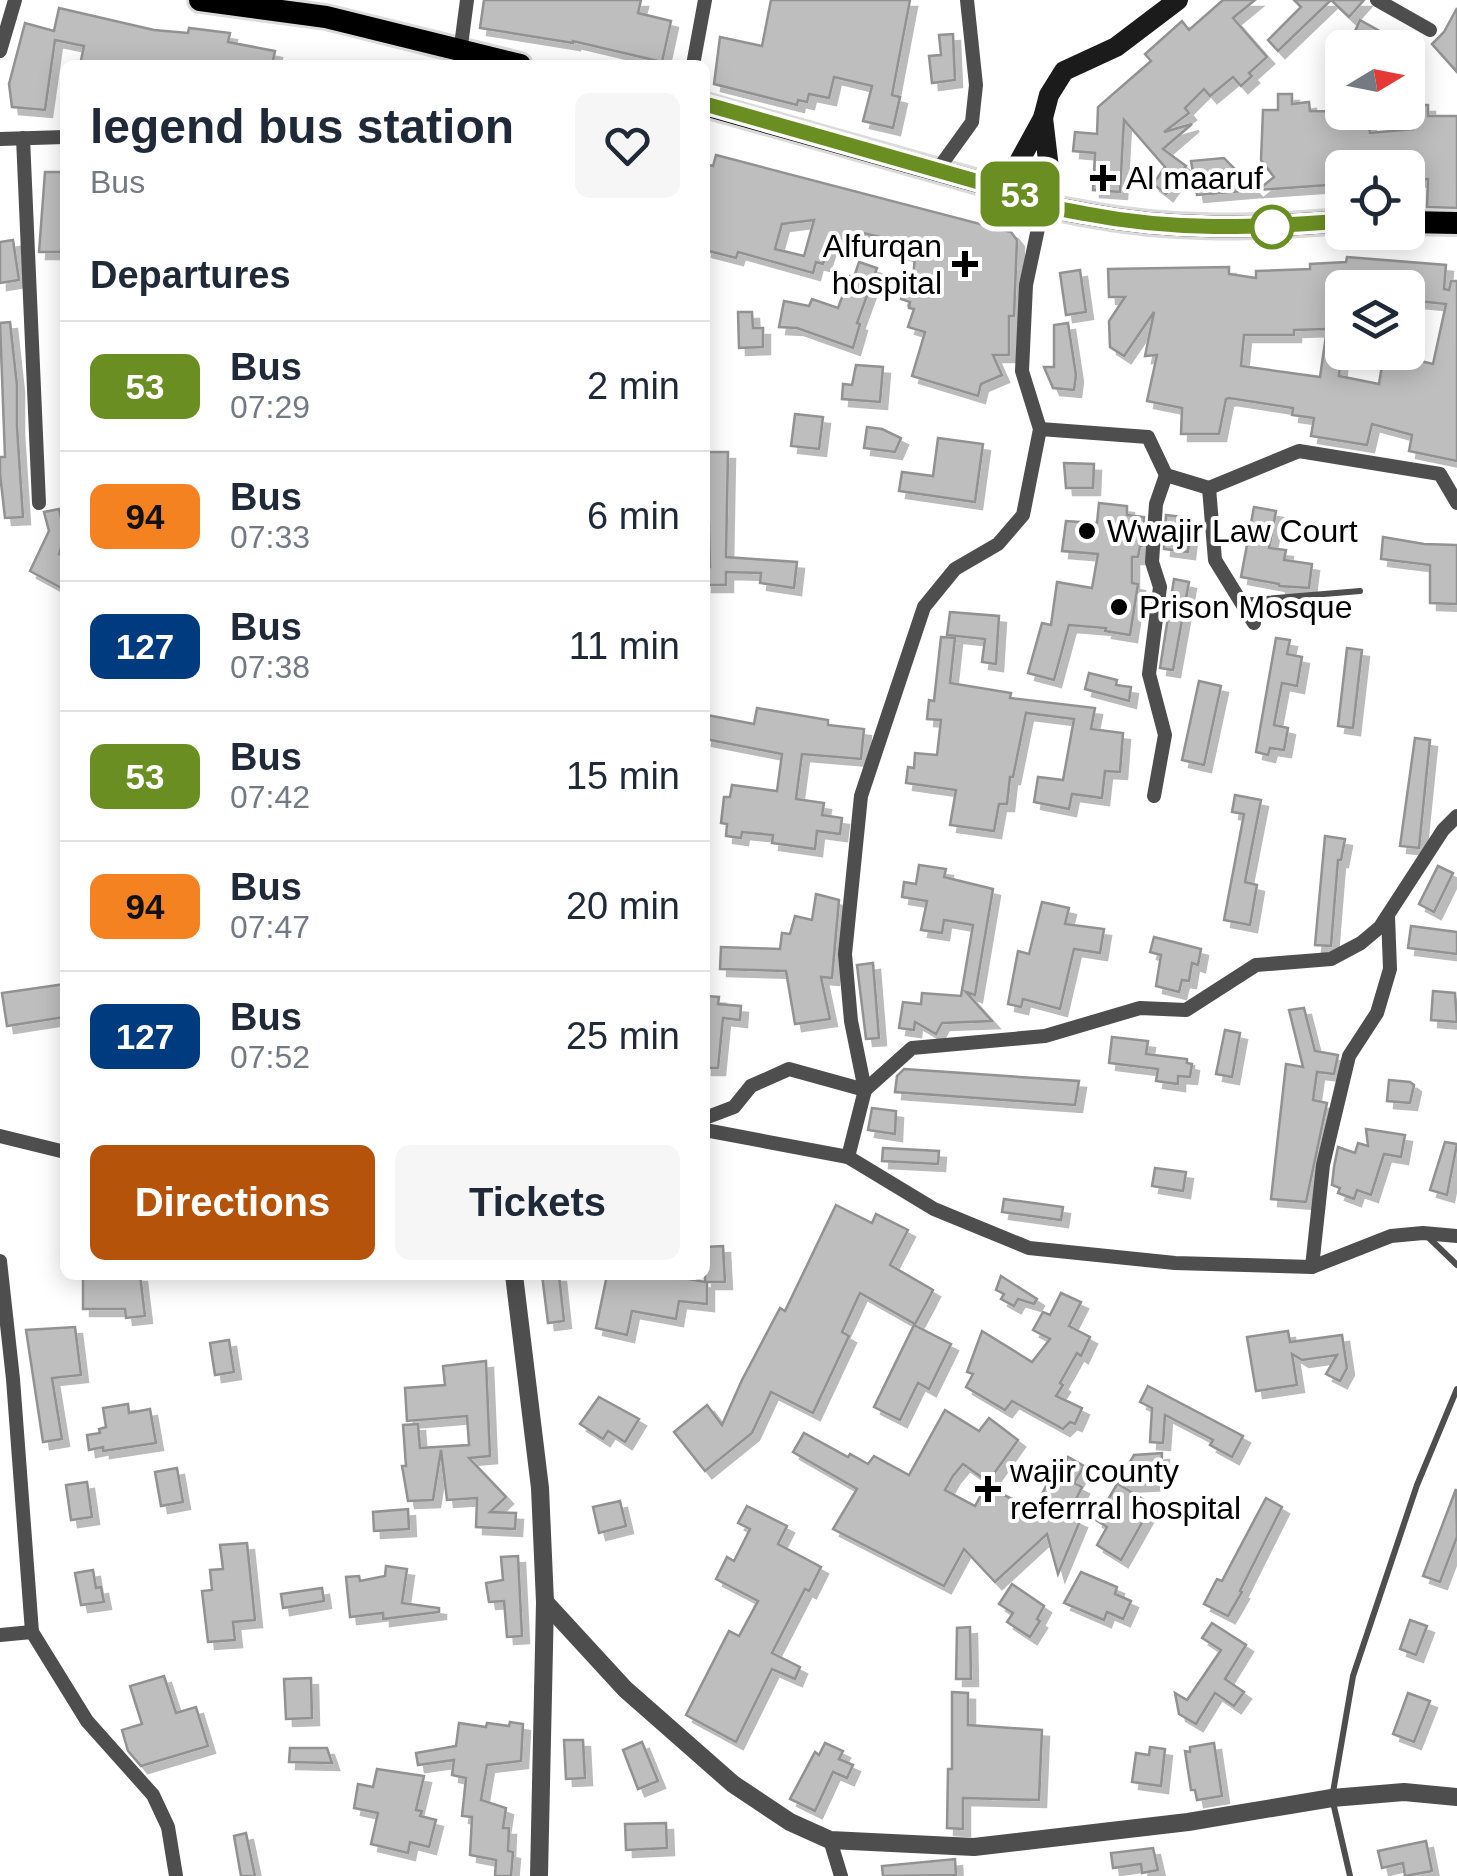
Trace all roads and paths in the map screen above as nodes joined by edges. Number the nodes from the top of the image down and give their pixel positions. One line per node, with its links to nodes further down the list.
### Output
1 (16, 0): 10 (street)
2 (203, 0): 8 (highway)
3 (467, 0): 11 (street)
4 (705, 0): 12 (street)
5 (968, 0): 18 (street)
6 (1178, 0): 14 (main road)
7 (1376, 0): 9 (street)
8 (327, 9): 11 (highway)
9 (1430, 30)
10 (0, 51)
11 (460, 59)
12 (693, 60)
13 (710, 105): 18 (highway)
14 (1043, 118): 19 (main road); 20 (main road)
15 (60, 137): 16 (street)
16 (24, 138): 17 (street); 27 (street)
17 (0, 139)
18 (936, 172): 19 (highway)
19 (1004, 191): 20 (highway)
20 (1043, 205): 21 (highway); 24 (street)
21 (1325, 222)
22 (1425, 222): 23 (highway)
23 (1457, 223)
24 (1040, 429): 25 (street); 35 (street)
25 (1166, 476): 26 (street); 32 (street)
26 (1209, 488): 28 (street); 30 (street)
27 (40, 503)
28 (1457, 503)
29 (1360, 591): 30 (lane)
30 (1240, 600): 31 (street)
31 (1254, 623)
32 (1154, 796)
33 (1457, 816): 34 (street)
34 (1388, 911): 35 (street); 45 (street)
35 (865, 1090): 36 (street); 40 (street)
36 (710, 1116)
37 (710, 1131): 40 (street)
38 (0, 1136): 39 (street)
39 (60, 1151)
40 (848, 1158): 45 (street)
41 (1423, 1233): 42 (street); 44 (lane); 45 (street)
42 (1457, 1236)
43 (0, 1260): 49 (street)
44 (1457, 1265)
45 (1312, 1267)
46 (515, 1280): 48 (street)
47 (1457, 1389): 52 (lane)
48 (546, 1602): 53 (street); 55 (street)
49 (32, 1632): 50 (street); 54 (street)
50 (0, 1635)
51 (1457, 1797): 52 (street)
52 (1332, 1798): 53 (street); 57 (lane)
53 (830, 1840): 56 (street)
54 (176, 1876)
55 (539, 1876)
56 (841, 1876)
57 (1350, 1876)

